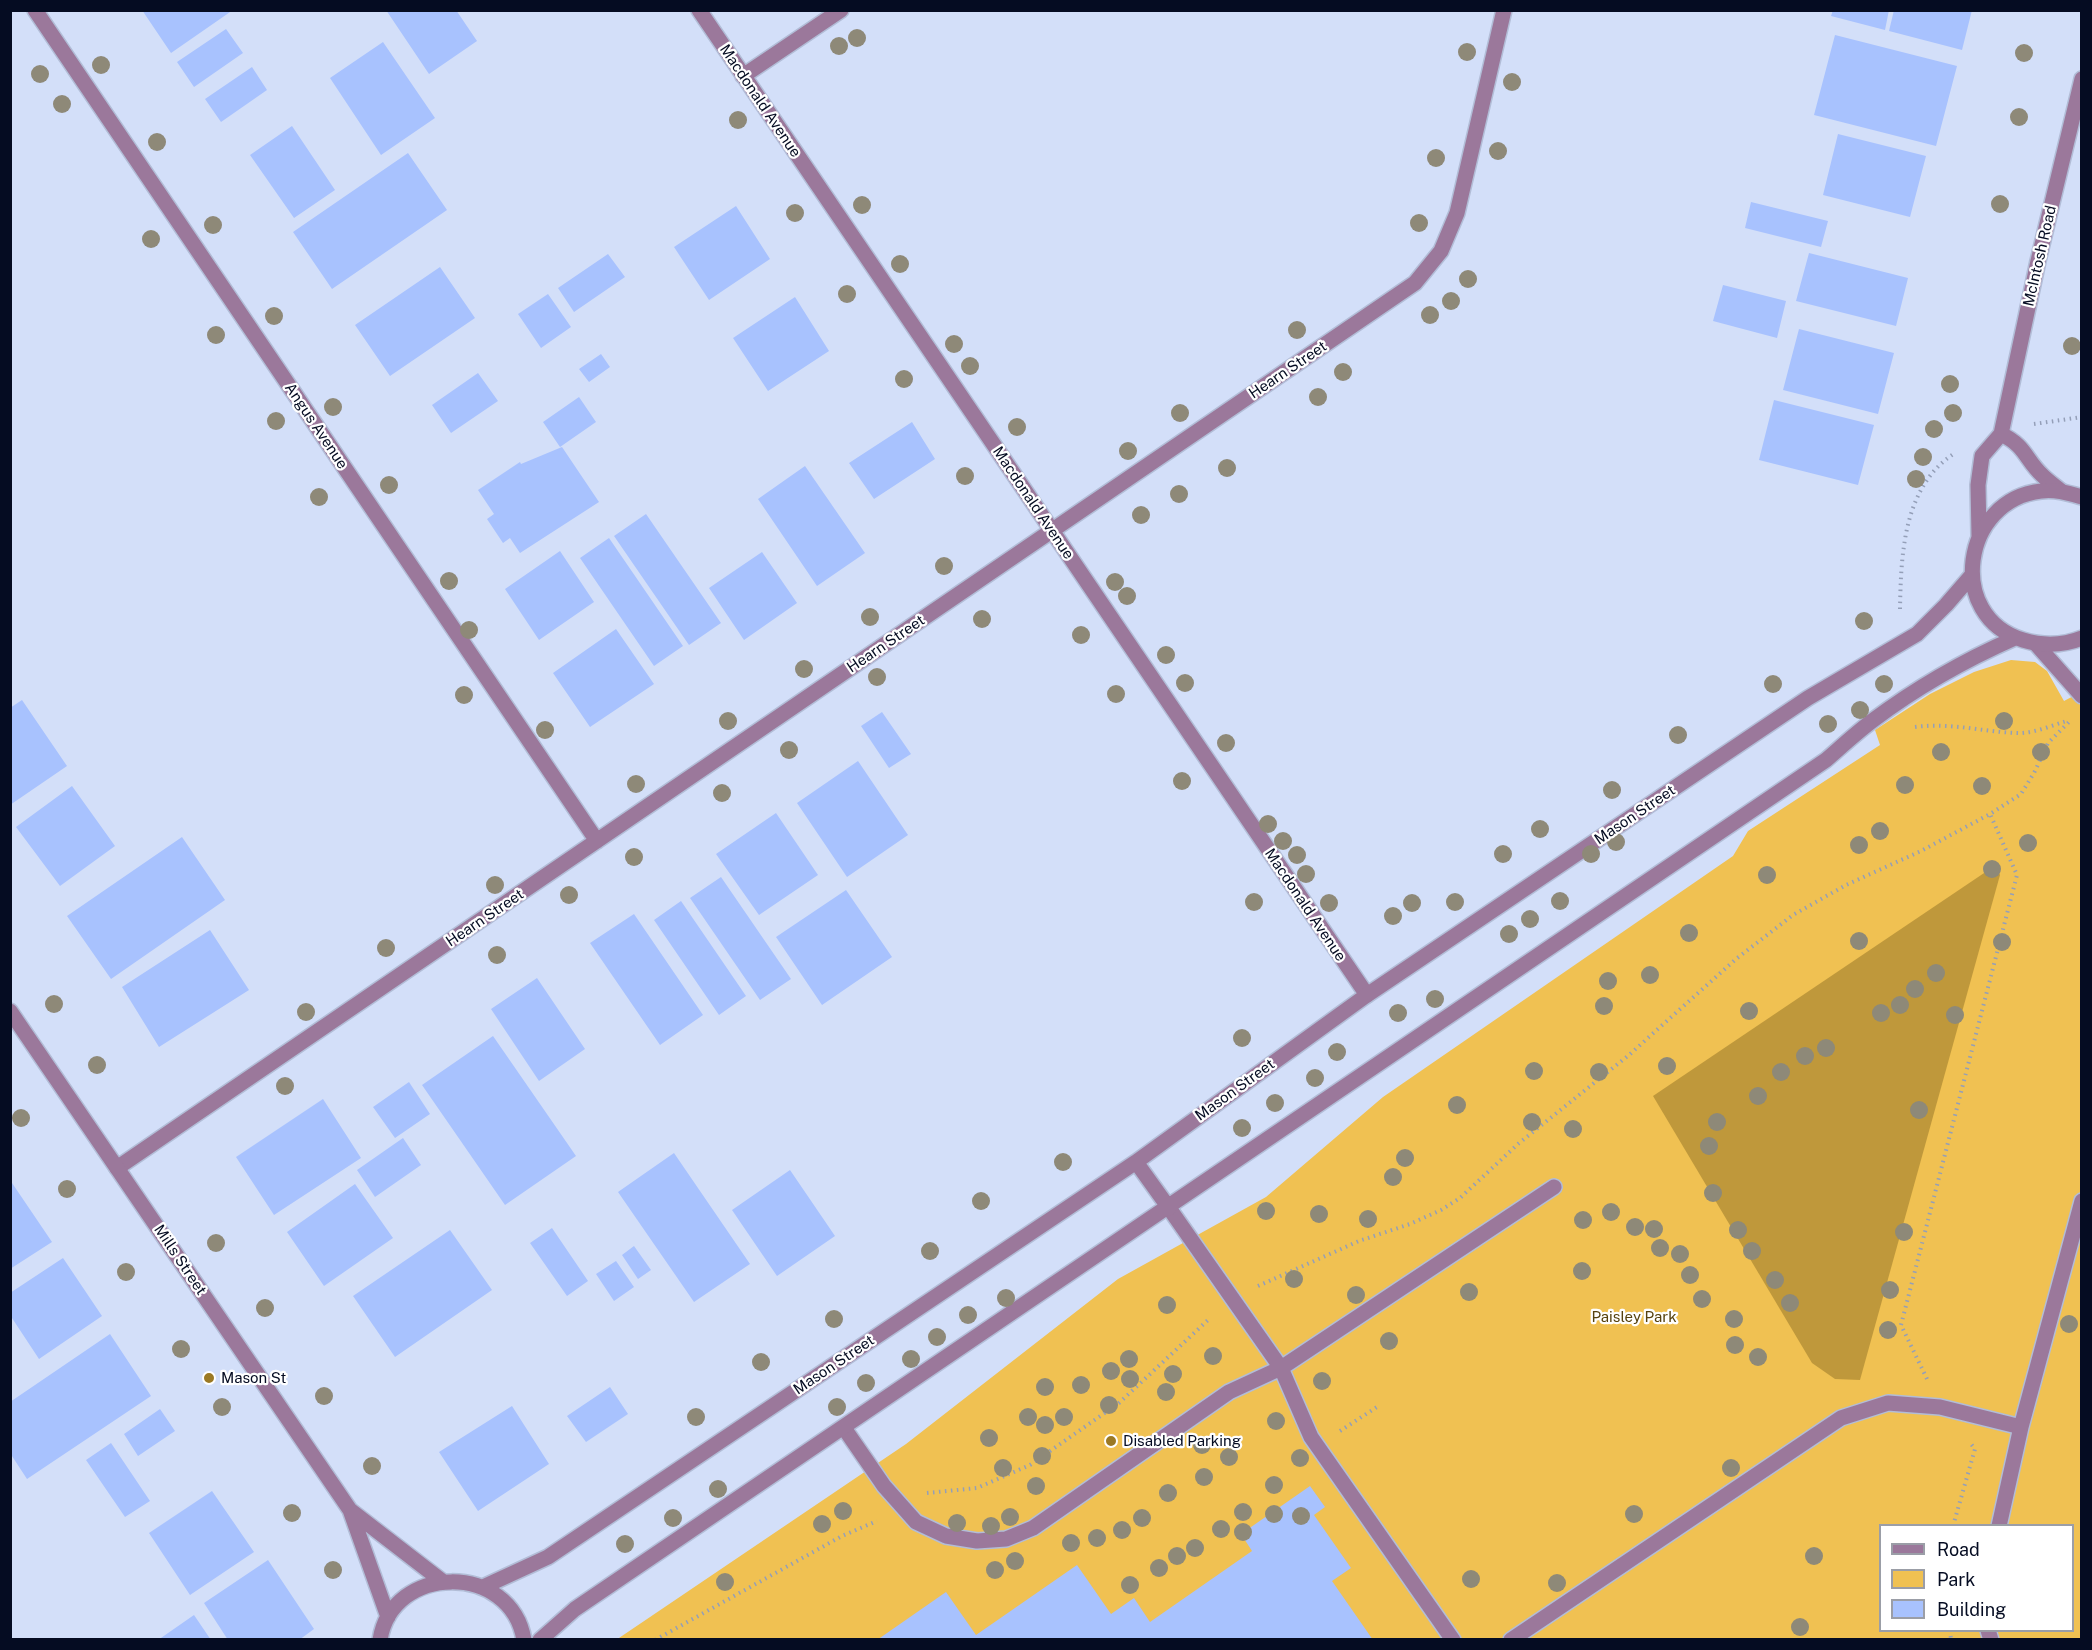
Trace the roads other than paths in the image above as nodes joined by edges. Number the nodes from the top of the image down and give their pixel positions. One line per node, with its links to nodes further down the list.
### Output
1 (35, 10): 17 (street, Angus Avenue)
2 (699, 10): 5 (street, Macdonald Avenue)
3 (841, 10): 5 (street)
4 (1504, 10): 10 (street, Hearn Street)
5 (743, 76): 10 (street, Macdonald Avenue)
6 (2082, 79): 7 (street, McIntosh Road)
7 (2001, 434): 8 (street); 11 (street, McIntosh Road)
8 (2061, 491): 9 (street); 11 (street)
9 (2081, 497)
10 (1052, 530): 17 (street, Hearn Street); 18 (street, Macdonald Avenue)
11 (1979, 535): 12 (street)
12 (1972, 574): 13 (street); 18 (street, Mason Street)
13 (2015, 638): 15 (street); 24 (street)
14 (2082, 638): 15 (street)
15 (2036, 644): 16 (street)
16 (2082, 696)
17 (597, 841): 21 (street, Hearn Street)
18 (1367, 995): 20 (street, Mason Street)
19 (10, 1011): 21 (street, Mills Street)
20 (1136, 1162): 24 (street); 31 (street, Mason Street)
21 (117, 1168): 28 (street, Mills Street)
22 (1554, 1187): 25 (street)
23 (2082, 1201): 26 (street)
24 (1169, 1208): 25 (street); 27 (street)
25 (1281, 1368): 27 (street); 36 (street)
26 (2021, 1427): 29 (street); 37 (street)
27 (844, 1428): 35 (street)
28 (350, 1510): 30 (street, Mills Street); 32 (street, Mills Street)
29 (1999, 1524)
30 (442, 1581): 31 (street); 32 (street)
31 (483, 1587): 34 (street)
32 (388, 1617): 33 (street)
33 (380, 1640)
34 (524, 1640)
35 (540, 1640)
36 (1453, 1640)
37 (1511, 1640)

